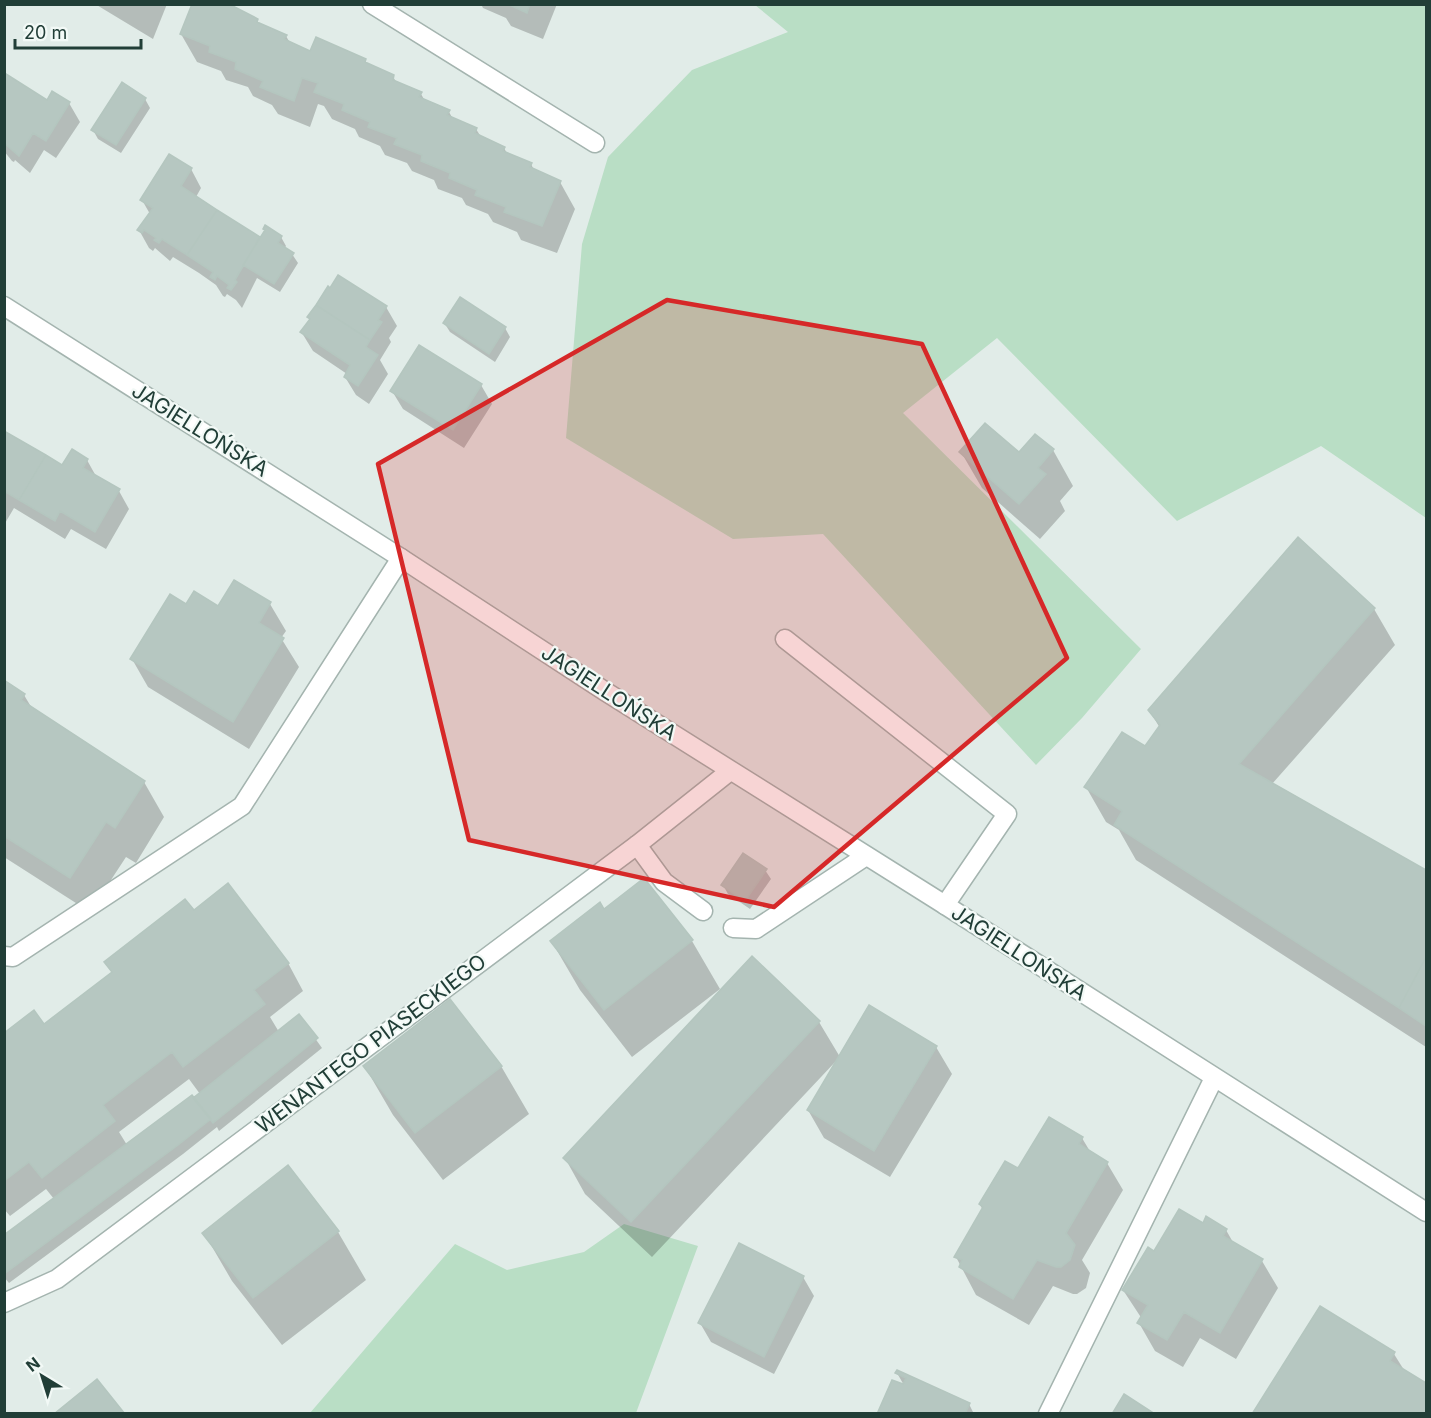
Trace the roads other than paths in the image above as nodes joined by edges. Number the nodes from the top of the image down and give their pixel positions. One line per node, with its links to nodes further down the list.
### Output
1 (372, 4): 2 (street)
2 (595, 143)
3 (4, 306): 4 (street, JAGIELLOŃSKA)
4 (401, 558): 6 (street, JAGIELLOŃSKA); 12 (street)
5 (785, 639): 9 (street)
6 (730, 771): 7 (street, WENANTEGO PIASECKIEGO); 8 (street, JAGIELLOŃSKA)
7 (637, 845): 10 (street); 15 (street, WENANTEGO PIASECKIEGO)
8 (866, 856): 9 (street, JAGIELLOŃSKA); 11 (street)
9 (945, 905): 13 (street, JAGIELLOŃSKA)
10 (703, 911)
11 (733, 928)
12 (4, 956)
13 (1214, 1078): 14 (street, JAGIELLOŃSKA); 16 (street)
14 (1426, 1212)
15 (4, 1303)
16 (1048, 1413)

